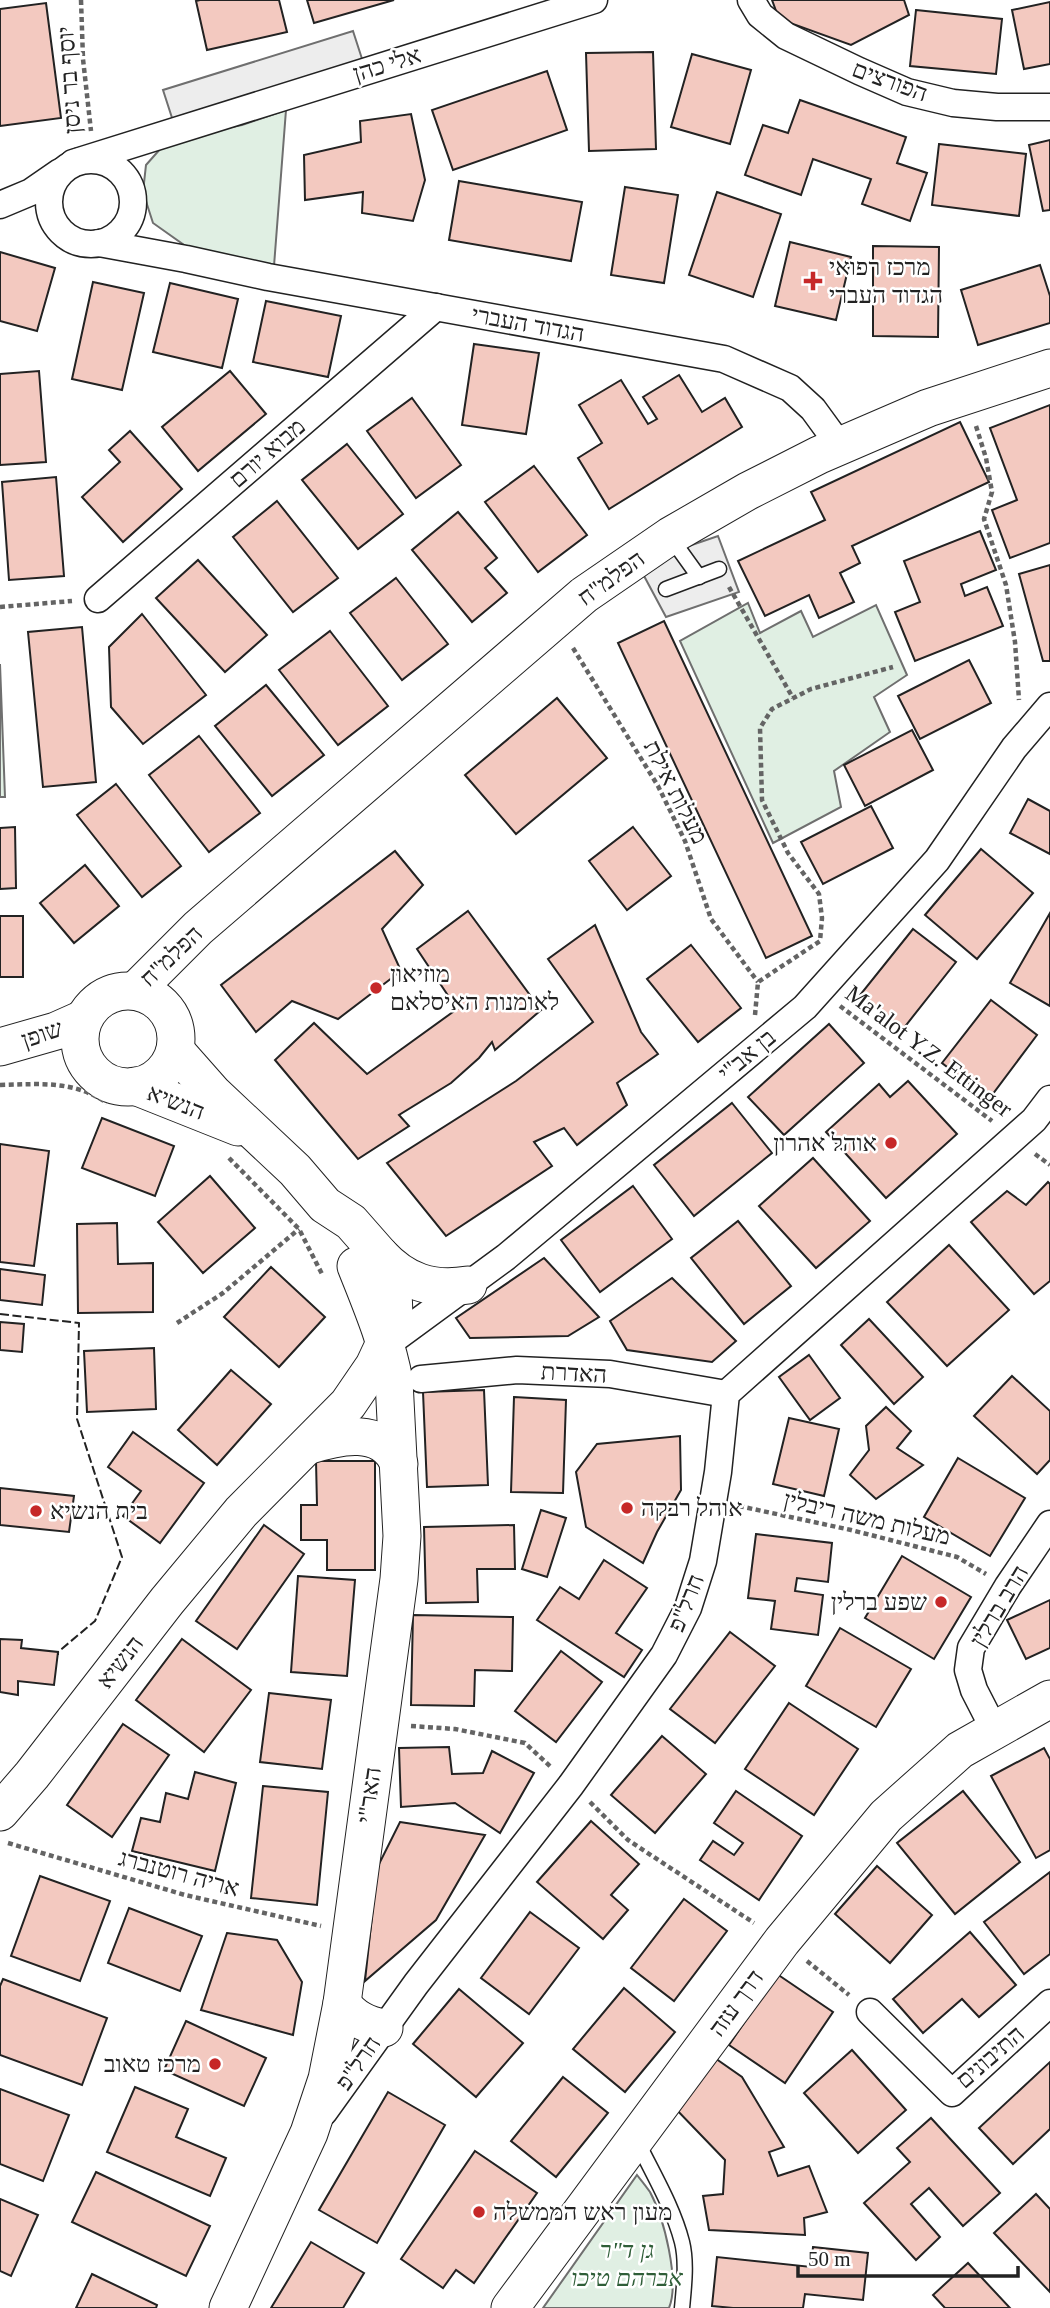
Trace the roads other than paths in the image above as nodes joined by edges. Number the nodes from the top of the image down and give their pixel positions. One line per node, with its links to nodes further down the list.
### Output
1 (594, 0): 4 (street, אלי כהן)
2 (751, 0): 3 (street, הפורצים)
3 (1050, 107)
4 (180, 128): 5 (street, אלי כהן); 6 (street, אלי כהן)
5 (76, 164): 6 (street); 8 (street); 9 (street)
6 (125, 177): 7 (street, הגדוד העברי)
7 (134, 202): 10 (street); 11 (street, הגדוד העברי)
8 (0, 207): 9 (street)
9 (65, 235): 10 (street, הגדוד העברי)
10 (99, 243): 11 (street, הגדוד העברי)
11 (186, 259): 12 (street, הגדוד העברי)
12 (436, 307): 14 (street, הגדוד העברי); 19 (street, מבוא יורם)
13 (1050, 368): 14 (street, הפלמ"ח)
14 (840, 446): 15 (street, הפלמ"ח)
15 (670, 536): 17 (lane); 21 (street, הפלמ"ח)
16 (719, 569): 17 (lane)
17 (699, 577): 18 (lane)
18 (666, 589)
19 (98, 599)
20 (1050, 706): 33 (street, בן אב"י)
21 (239, 894): 22 (street, הפלמ"ח); 23 (street, הפלמ"ח)
22 (135, 991): 23 (street); 24 (street)
23 (168, 1012): 26 (street)
24 (83, 1019): 25 (street, שופן); 28 (street)
25 (0, 1047)
26 (175, 1050): 29 (street); 31 (street, הנשיא)
27 (0, 1055): 28 (street, שופן)
28 (86, 1064): 29 (street)
29 (123, 1096): 31 (street, הנשיא)
30 (1050, 1099): 37 (street)
31 (256, 1134): 32 (street, הנשיא)
32 (354, 1269): 33 (street); 34 (street, האר"י); 35 (street, הנשיא)
33 (468, 1285): 34 (street, בן אב"י)
34 (386, 1345): 35 (street, הנשיא); 38 (street, הנשיא); 39 (street, האר"י)
35 (349, 1376): 40 (street, הנשיא)
36 (421, 1379): 37 (street, האדרת)
37 (726, 1394): 48 (street, חרל"פ)
38 (307, 1446): 39 (street); 40 (street, הנשיא)
39 (399, 1464): 45 (street, האר"י)
40 (241, 1512): 44 (street, הנשיא)
41 (1050, 1524): 43 (street, הרב ברלין)
42 (1042, 1711): 43 (street, דרך עזה)
43 (994, 1729): 50 (street, דרך עזה)
44 (0, 1812)
45 (342, 2003): 48 (street); 49 (street, האר"י)
46 (1050, 2003): 47 (street, התיבונים)
47 (870, 2011)
48 (384, 2028): 49 (street, חרל"פ)
49 (309, 2133): 51 (street, האר"י)
50 (635, 2137): 52 (street, דרך עזה); 53 (lane)
51 (228, 2308)
52 (510, 2308)
53 (682, 2308)

